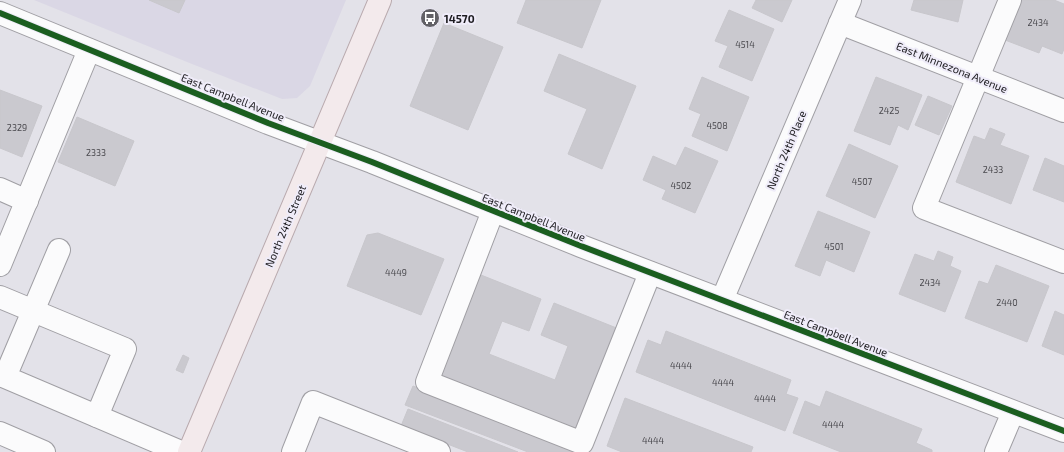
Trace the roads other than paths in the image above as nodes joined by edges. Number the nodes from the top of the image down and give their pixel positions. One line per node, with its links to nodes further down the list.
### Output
1 (380, 0): 9 (main road, North 24th Street)
2 (850, 0): 5 (street, North 24th Place)
3 (1010, 0): 7 (street)
4 (0, 13): 6 (street, East Campbell Avenue)
5 (840, 23): 7 (street, East Minnezona Avenue); 18 (street, North 24th Place)
6 (89, 50): 9 (street, East Campbell Avenue); 11 (street)
7 (977, 78): 8 (street, East Minnezona Avenue); 14 (street)
8 (1064, 111)
9 (320, 142): 12 (street, East Campbell Avenue); 26 (main road, North 24th Street)
10 (0, 189): 11 (street)
11 (27, 201): 15 (street)
12 (493, 211): 16 (street, East Campbell Avenue); 16 (street)
13 (59, 250): 19 (street)
14 (1064, 262)
15 (0, 265)
16 (650, 273): 18 (street, East Campbell Avenue)
17 (0, 297): 19 (street)
18 (722, 300): 20 (street, East Campbell Avenue)
19 (33, 311): 21 (street); 21 (street)
20 (1013, 412): 22 (street, East Campbell Avenue); 29 (street)
21 (96, 416): 25 (street)
22 (1064, 431)
23 (0, 433): 24 (street)
24 (44, 452)
25 (181, 452)
26 (189, 452)
27 (293, 452): 28 (street)
28 (439, 452)
29 (996, 452)

